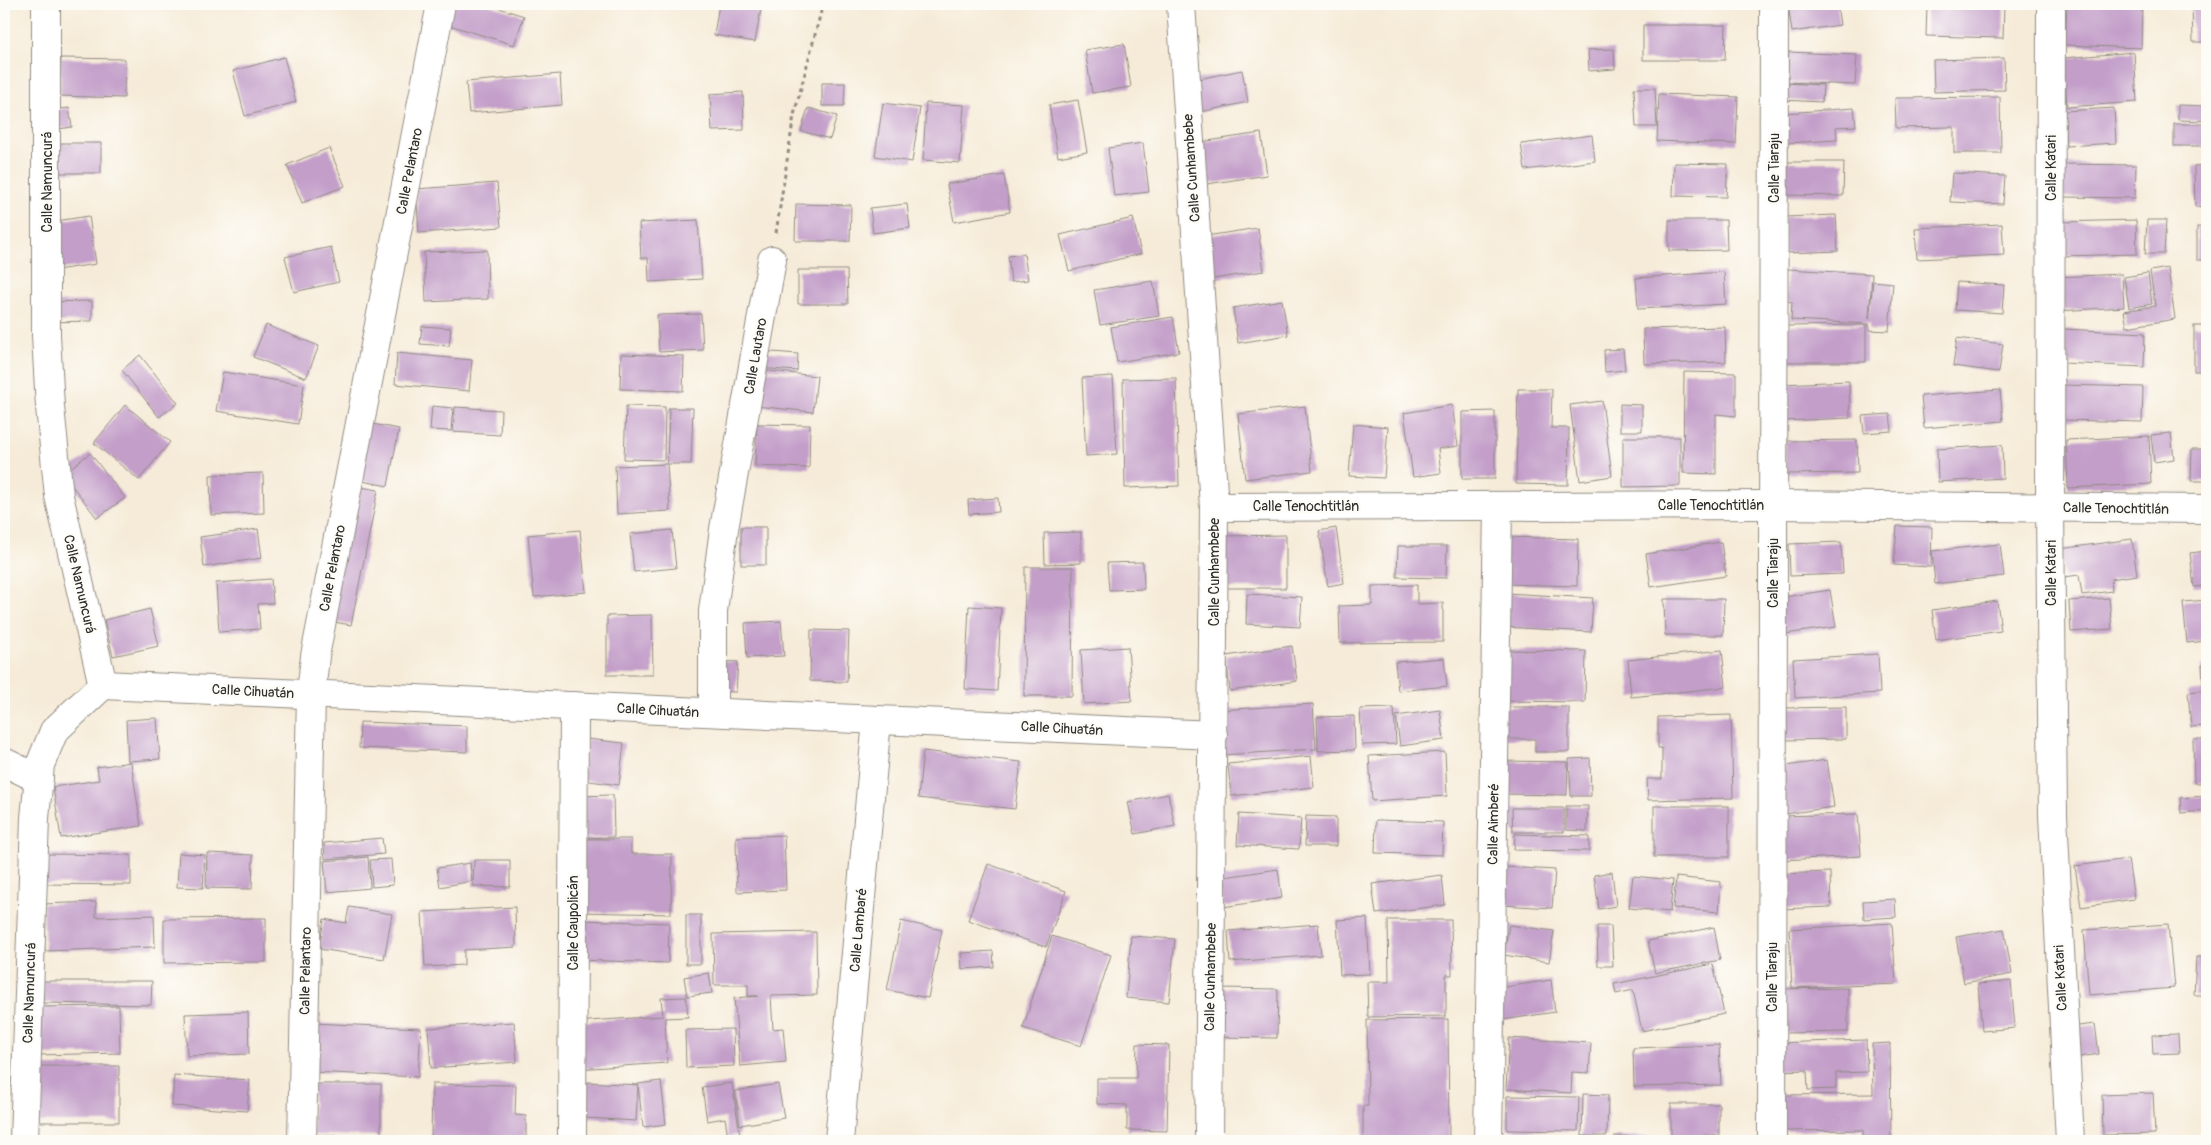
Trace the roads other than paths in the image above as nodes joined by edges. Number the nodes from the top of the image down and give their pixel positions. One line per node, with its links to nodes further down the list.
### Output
1 (46, 4): 12 (street, Calle Namuncurá)
2 (441, 4): 13 (street, Calle Pelantaro)
3 (1180, 4): 9 (street, Calle Cunhambebe)
4 (1774, 4): 7 (street, Calle Tiaraju)
5 (2051, 4): 10 (street, Calle Katari)
6 (772, 260): 15 (street, Calle Lautaro)
7 (1774, 505): 8 (street, Calle Tenochtitlán); 10 (street, Calle Tenochtitlán); 26 (street, Calle Tiaraju)
8 (1498, 506): 9 (street, Calle Tenochtitlán); 25 (street, Calle Aimberé)
9 (1214, 507): 17 (street, Calle Cunhambebe)
10 (2050, 507): 11 (street, Calle Tenochtitlán); 27 (street, Calle Katari)
11 (2207, 509)
12 (103, 685): 13 (street, Calle Cihuatán); 19 (street, Calle Namuncurá)
13 (311, 694): 14 (street, Calle Cihuatán); 21 (street, Calle Pelantaro)
14 (574, 706): 15 (street, Calle Cihuatán); 22 (street, Calle Caupolicán)
15 (713, 712): 16 (street, Calle Cihuatán)
16 (877, 720): 17 (street, Calle Cihuatán); 23 (street, Calle Lambaré)
17 (1212, 735): 24 (street, Calle Cunhambebe)
18 (4, 762): 19 (street)
19 (39, 780): 20 (street, Calle Namuncurá)
20 (24, 1141)
21 (302, 1141)
22 (572, 1141)
23 (839, 1141)
24 (1209, 1141)
25 (1488, 1141)
26 (1772, 1141)
27 (2070, 1141)

